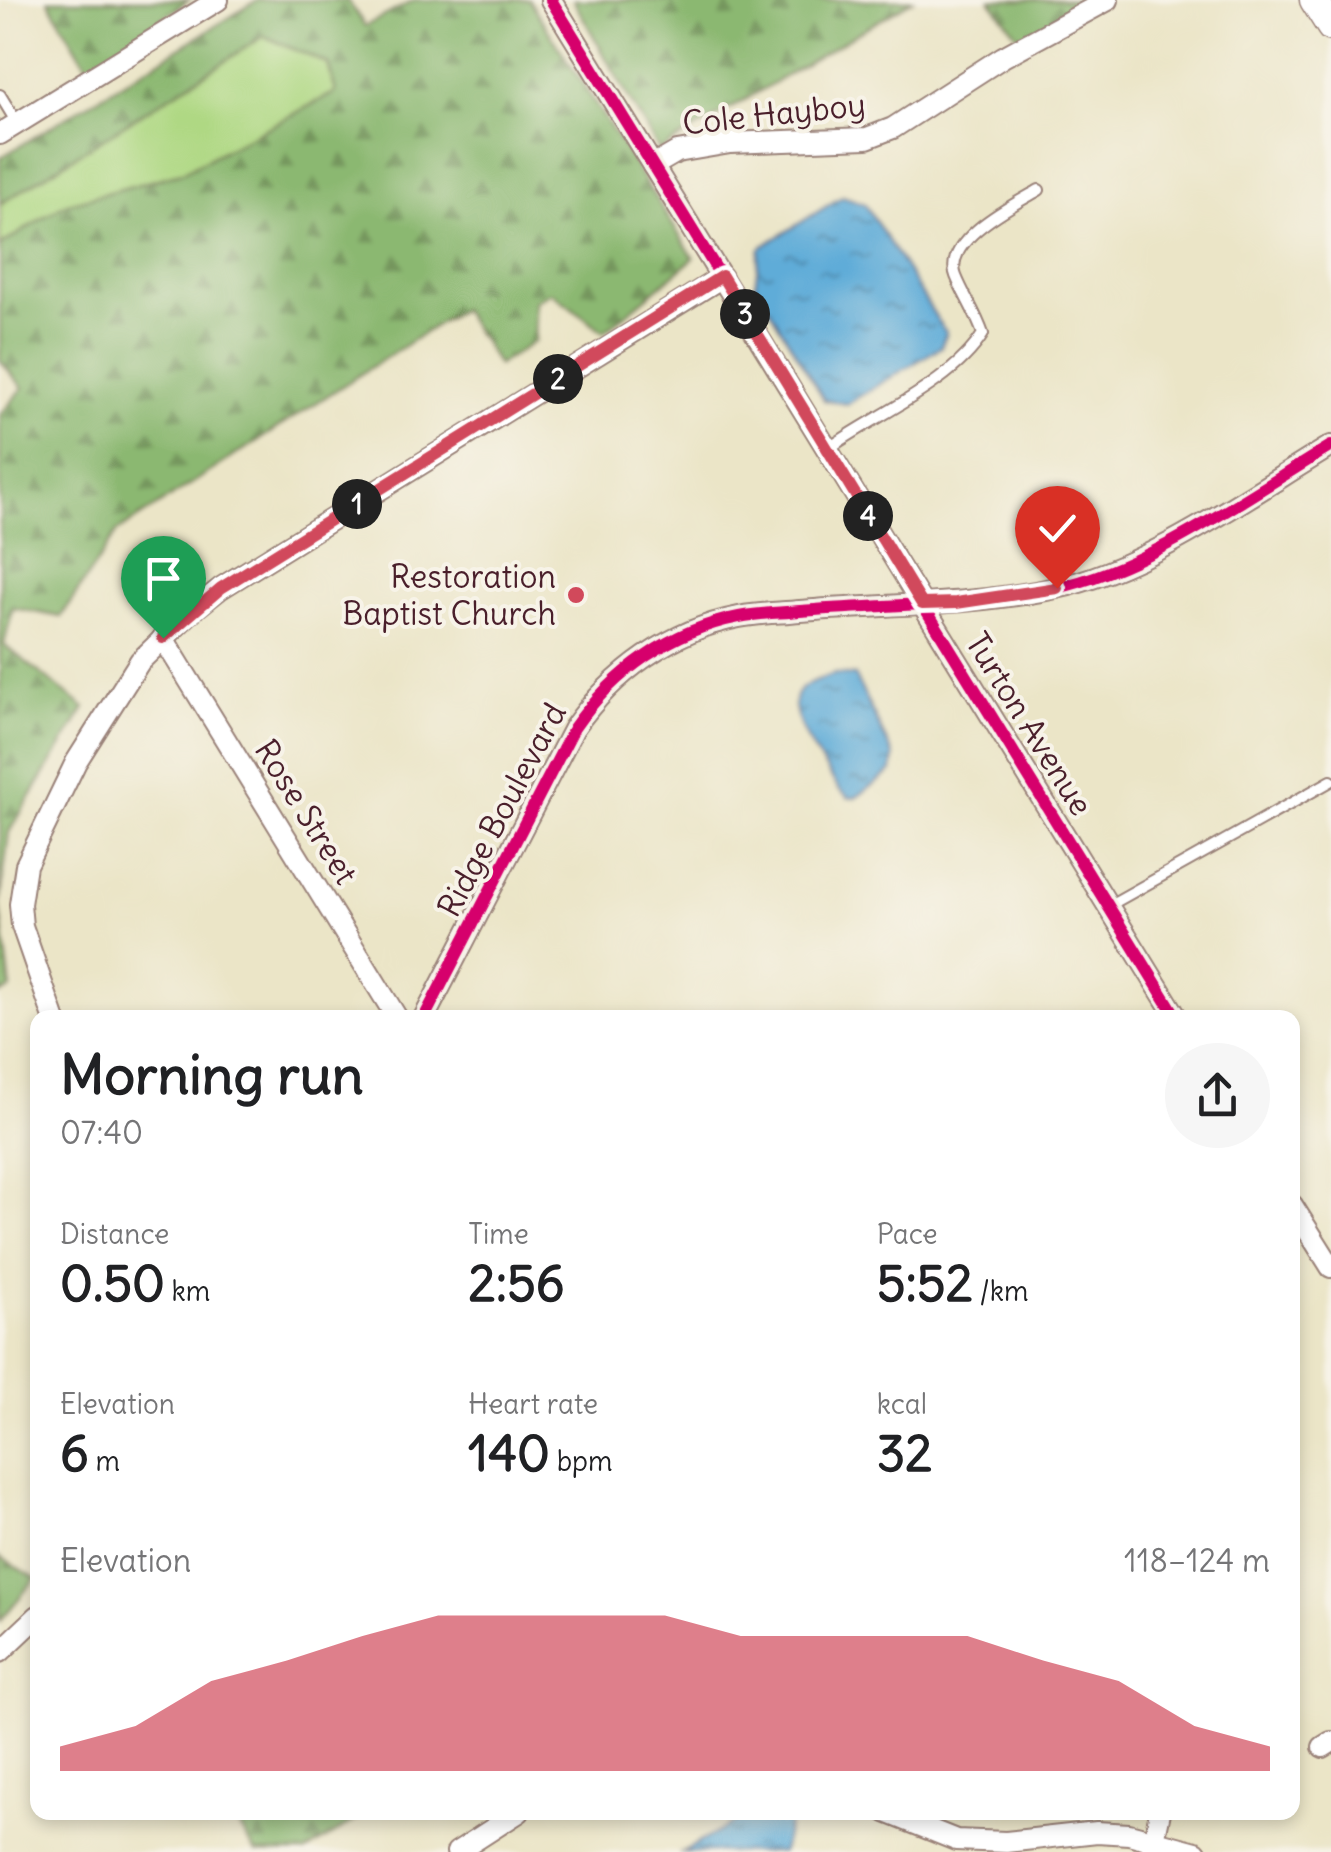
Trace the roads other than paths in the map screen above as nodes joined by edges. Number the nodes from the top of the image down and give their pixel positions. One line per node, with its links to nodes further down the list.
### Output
1 (218, 0): 7 (street)
2 (551, 0): 8 (street, Turton Avenue)
3 (1108, 0): 8 (street, Cole Hayboy)
4 (1314, 0): 5 (street)
5 (1331, 28)
6 (0, 95): 7 (lane)
7 (9, 129)
8 (653, 166): 10 (street, Turton Avenue)
9 (1040, 190): 12 (lane)
10 (722, 276): 12 (street, Turton Avenue); 14 (street)
11 (1331, 446): 13 (street, Ridge Boulevard)
12 (828, 449): 13 (street, Turton Avenue)
13 (922, 604): 16 (street, Turton Avenue); 19 (street, Ridge Boulevard)
14 (163, 638): 17 (street); 18 (street, Rose Street)
15 (1331, 780): 16 (lane)
16 (1108, 906): 20 (street, Turton Avenue)
17 (51, 1010)
18 (392, 1010)
19 (428, 1010)
20 (1172, 1010)
21 (1300, 1215): 22 (street)
22 (1327, 1253)
23 (30, 1624): 24 (street)
24 (0, 1652)
25 (507, 1820): 30 (street)
26 (902, 1820): 28 (street)
27 (1158, 1820): 29 (street)
28 (955, 1846): 29 (street)
29 (1152, 1846): 31 (street)
30 (457, 1852)
31 (1196, 1852)

